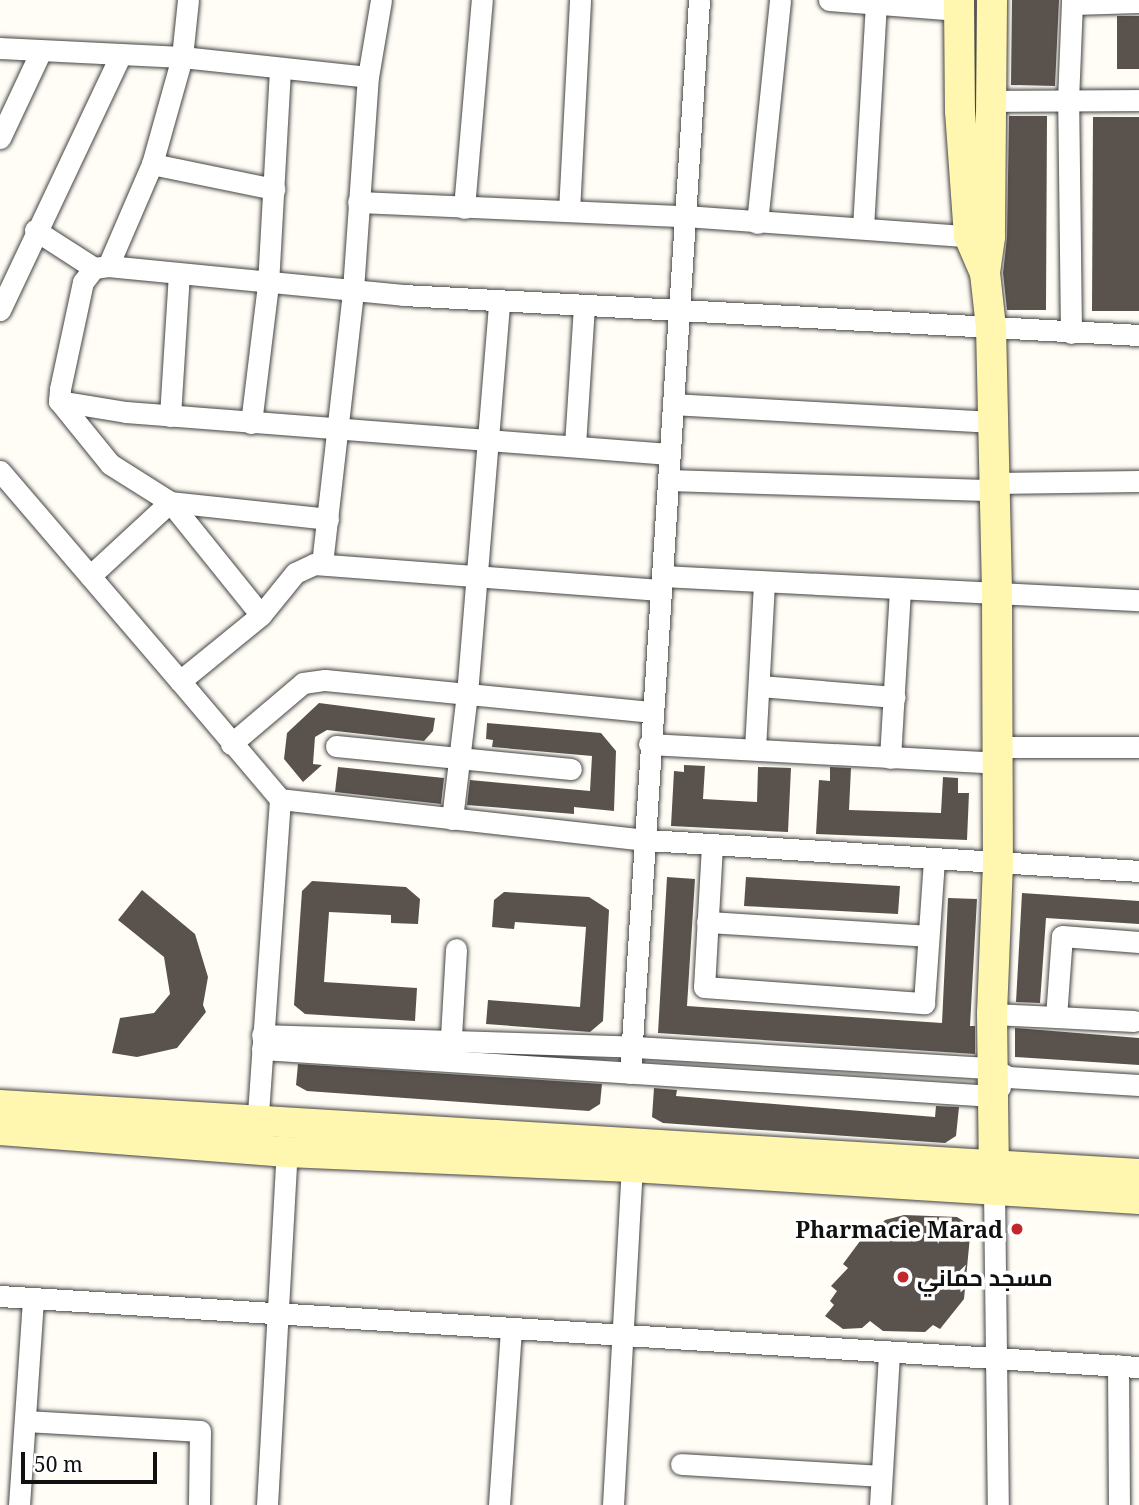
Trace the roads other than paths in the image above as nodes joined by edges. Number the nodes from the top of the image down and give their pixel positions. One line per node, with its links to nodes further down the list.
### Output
1 (188, 0): 16 (street)
2 (381, 0): 18 (street)
3 (482, 0): 26 (street)
4 (580, 0): 27 (street)
5 (699, 0): 28 (street)
6 (780, 0): 29 (street)
7 (829, 0): 11 (street)
8 (992, 0): 20 (street)
9 (1072, 2): 10 (street); 21 (street)
10 (1139, 2)
11 (876, 3): 12 (street); 30 (street)
12 (959, 5): 32 (street)
13 (0, 48): 14 (street)
14 (41, 51): 15 (street); 22 (street)
15 (121, 54): 16 (street); 31 (street)
16 (182, 57): 17 (street); 23 (street)
17 (280, 71): 18 (street); 24 (street)
18 (368, 77): 25 (street)
19 (1139, 100): 21 (street)
20 (991, 101): 21 (street); 32 (street)
21 (1068, 101): 42 (street)
22 (0, 138)
23 (152, 164): 24 (street); 33 (street)
24 (274, 189): 35 (street)
25 (358, 202): 26 (street); 36 (street)
26 (464, 208): 27 (street)
27 (569, 211): 28 (street)
28 (684, 216): 29 (street); 40 (street)
29 (757, 223): 30 (street)
30 (863, 228): 32 (street)
31 (35, 230): 33 (street); 39 (street)
32 (980, 237): 41 (street)
33 (101, 267): 34 (street); 44 (street)
34 (179, 274): 35 (street); 46 (street)
35 (268, 284): 36 (street); 48 (street)
36 (353, 290): 37 (street); 49 (street)
37 (499, 301): 38 (street); 50 (street)
38 (584, 305): 40 (street); 51 (street)
39 (0, 310)
40 (679, 312): 41 (street); 45 (street)
41 (991, 327): 42 (street); 47 (street)
42 (1071, 333): 43 (street)
43 (1139, 335)
44 (59, 401): 46 (street); 57 (street)
45 (673, 404): 47 (street); 52 (street)
46 (170, 416): 48 (street)
47 (991, 422): 56 (street)
48 (251, 423): 49 (street)
49 (339, 430): 50 (street); 58 (street)
50 (489, 437): 51 (street); 60 (street)
51 (575, 445): 52 (street)
52 (669, 454): 54 (street)
53 (0, 471): 61 (street)
54 (668, 480): 56 (street); 62 (street)
55 (1139, 481): 56 (street)
56 (994, 486): 65 (street)
57 (170, 502): 58 (street); 61 (street); 67 (street)
58 (328, 519): 59 (street)
59 (322, 564): 60 (street); 67 (street)
60 (475, 573): 62 (street); 70 (street)
61 (90, 576): 68 (street)
62 (661, 583): 63 (street); 72 (street)
63 (764, 583): 64 (street); 69 (street)
64 (900, 589): 65 (street); 71 (street)
65 (997, 594): 66 (street); 78 (street)
66 (1139, 600)
67 (261, 615): 68 (street)
68 (180, 681): 73 (street)
69 (760, 687): 71 (street); 77 (street)
70 (467, 694): 72 (street); 73 (street); 79 (street)
71 (895, 697): 80 (street)
72 (650, 712): 74 (street)
73 (231, 744): 82 (street)
74 (649, 744): 77 (street); 84 (street)
75 (336, 746): 79 (street)
76 (1139, 747): 78 (street)
77 (755, 750): 80 (street)
78 (996, 755): 80 (street); 87 (street)
79 (458, 757): 81 (street); 83 (street)
80 (890, 758)
81 (571, 769)
82 (279, 799): 83 (street); 96 (street)
83 (452, 819): 84 (street)
84 (647, 840): 85 (street); 97 (street)
85 (712, 845): 86 (street); 89 (street)
86 (934, 860): 87 (street); 90 (street)
87 (998, 864): 88 (street); 93 (street)
88 (1139, 871)
89 (707, 922): 90 (street); 90 (street)
90 (928, 936)
91 (1139, 942): 94 (street)
92 (456, 949): 98 (street)
93 (992, 1014): 94 (street); 100 (street)
94 (1056, 1017): 95 (street)
95 (1134, 1021)
96 (262, 1042): 98 (street); 104 (street)
97 (635, 1047): 98 (street); 99 (street); 100 (street)
98 (450, 1051): 99 (street)
99 (630, 1073): 100 (street)
100 (997, 1081): 101 (street); 108 (street)
101 (1139, 1084)
102 (0, 1105): 104 (street)
103 (0, 1130): 104 (street)
104 (257, 1136): 105 (street); 108 (street)
105 (287, 1152): 106 (street); 112 (street)
106 (632, 1167): 108 (street); 114 (street)
107 (1139, 1174): 108 (street)
108 (994, 1176): 109 (street); 116 (street)
109 (1139, 1199)
110 (0, 1296): 111 (street)
111 (33, 1298): 112 (street); 118 (street)
112 (276, 1316): 113 (street); 123 (street)
113 (511, 1329): 114 (street); 124 (street)
114 (621, 1338): 115 (street); 125 (street)
115 (889, 1352): 116 (street); 120 (street)
116 (997, 1358): 117 (street); 127 (street)
117 (1129, 1366): 128 (street)
118 (27, 1422): 121 (street); 122 (street)
119 (681, 1464): 120 (street)
120 (881, 1476): 126 (street)
121 (19, 1505)
122 (199, 1505)
123 (267, 1505)
124 (499, 1505)
125 (613, 1505)
126 (880, 1505)
127 (998, 1505)
128 (1119, 1505)

